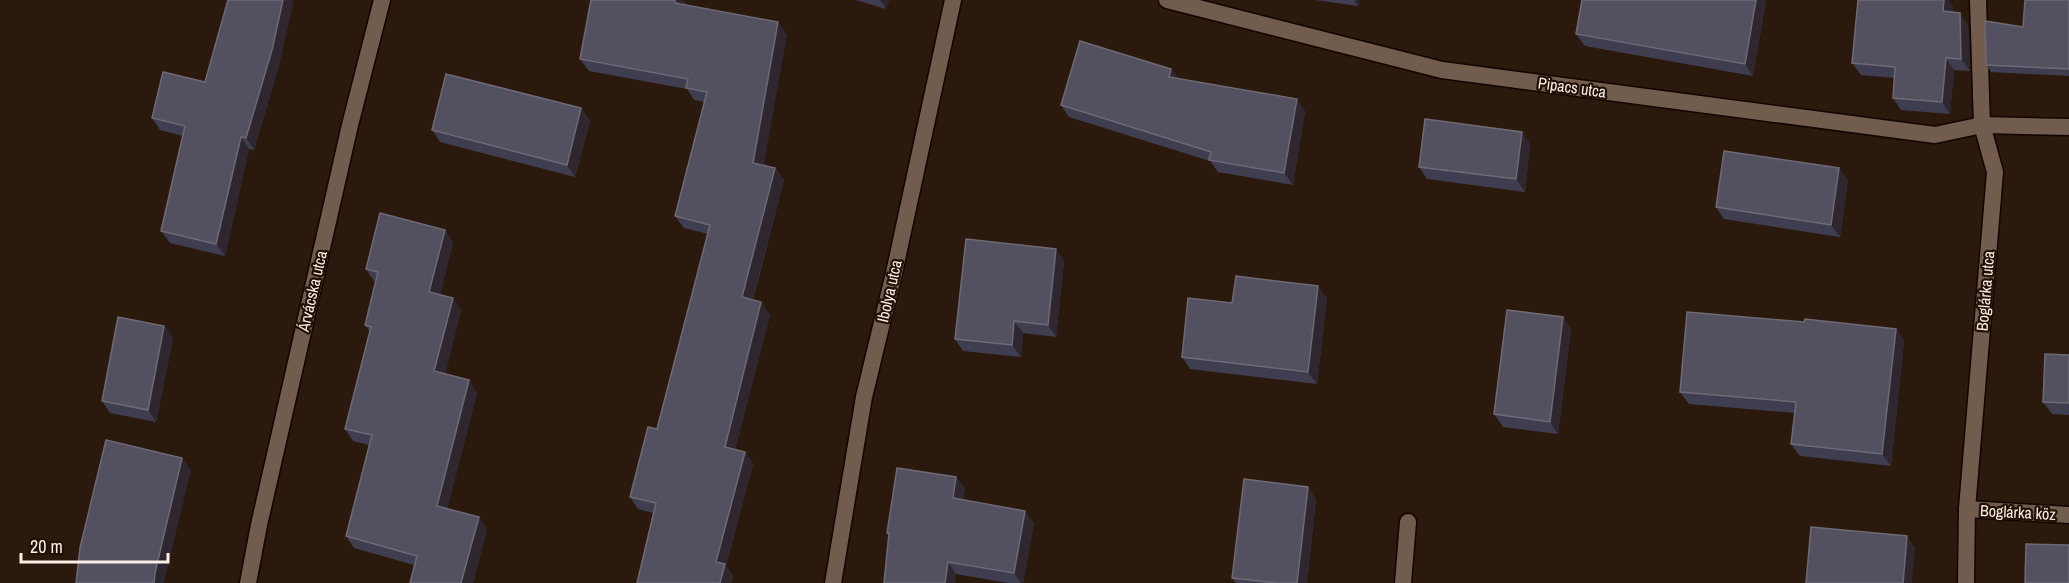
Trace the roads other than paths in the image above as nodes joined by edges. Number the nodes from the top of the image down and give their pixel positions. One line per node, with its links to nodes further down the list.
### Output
1 (382, 0): 10 (street, Árvácska utca)
2 (953, 0): 11 (street, Ibolya utca)
3 (1167, 0): 5 (street, Pipacs utca)
4 (1978, 0): 5 (street, Boglárka utca)
5 (1982, 125): 6 (street, Pipacs utca); 7 (street, Boglárka utca)
6 (2069, 127)
7 (1967, 509): 8 (street, Boglárka köz); 13 (street, Boglárka utca)
8 (2069, 514)
9 (1408, 522): 12 (street)
10 (248, 583)
11 (833, 583)
12 (1403, 583)
13 (1966, 583)

